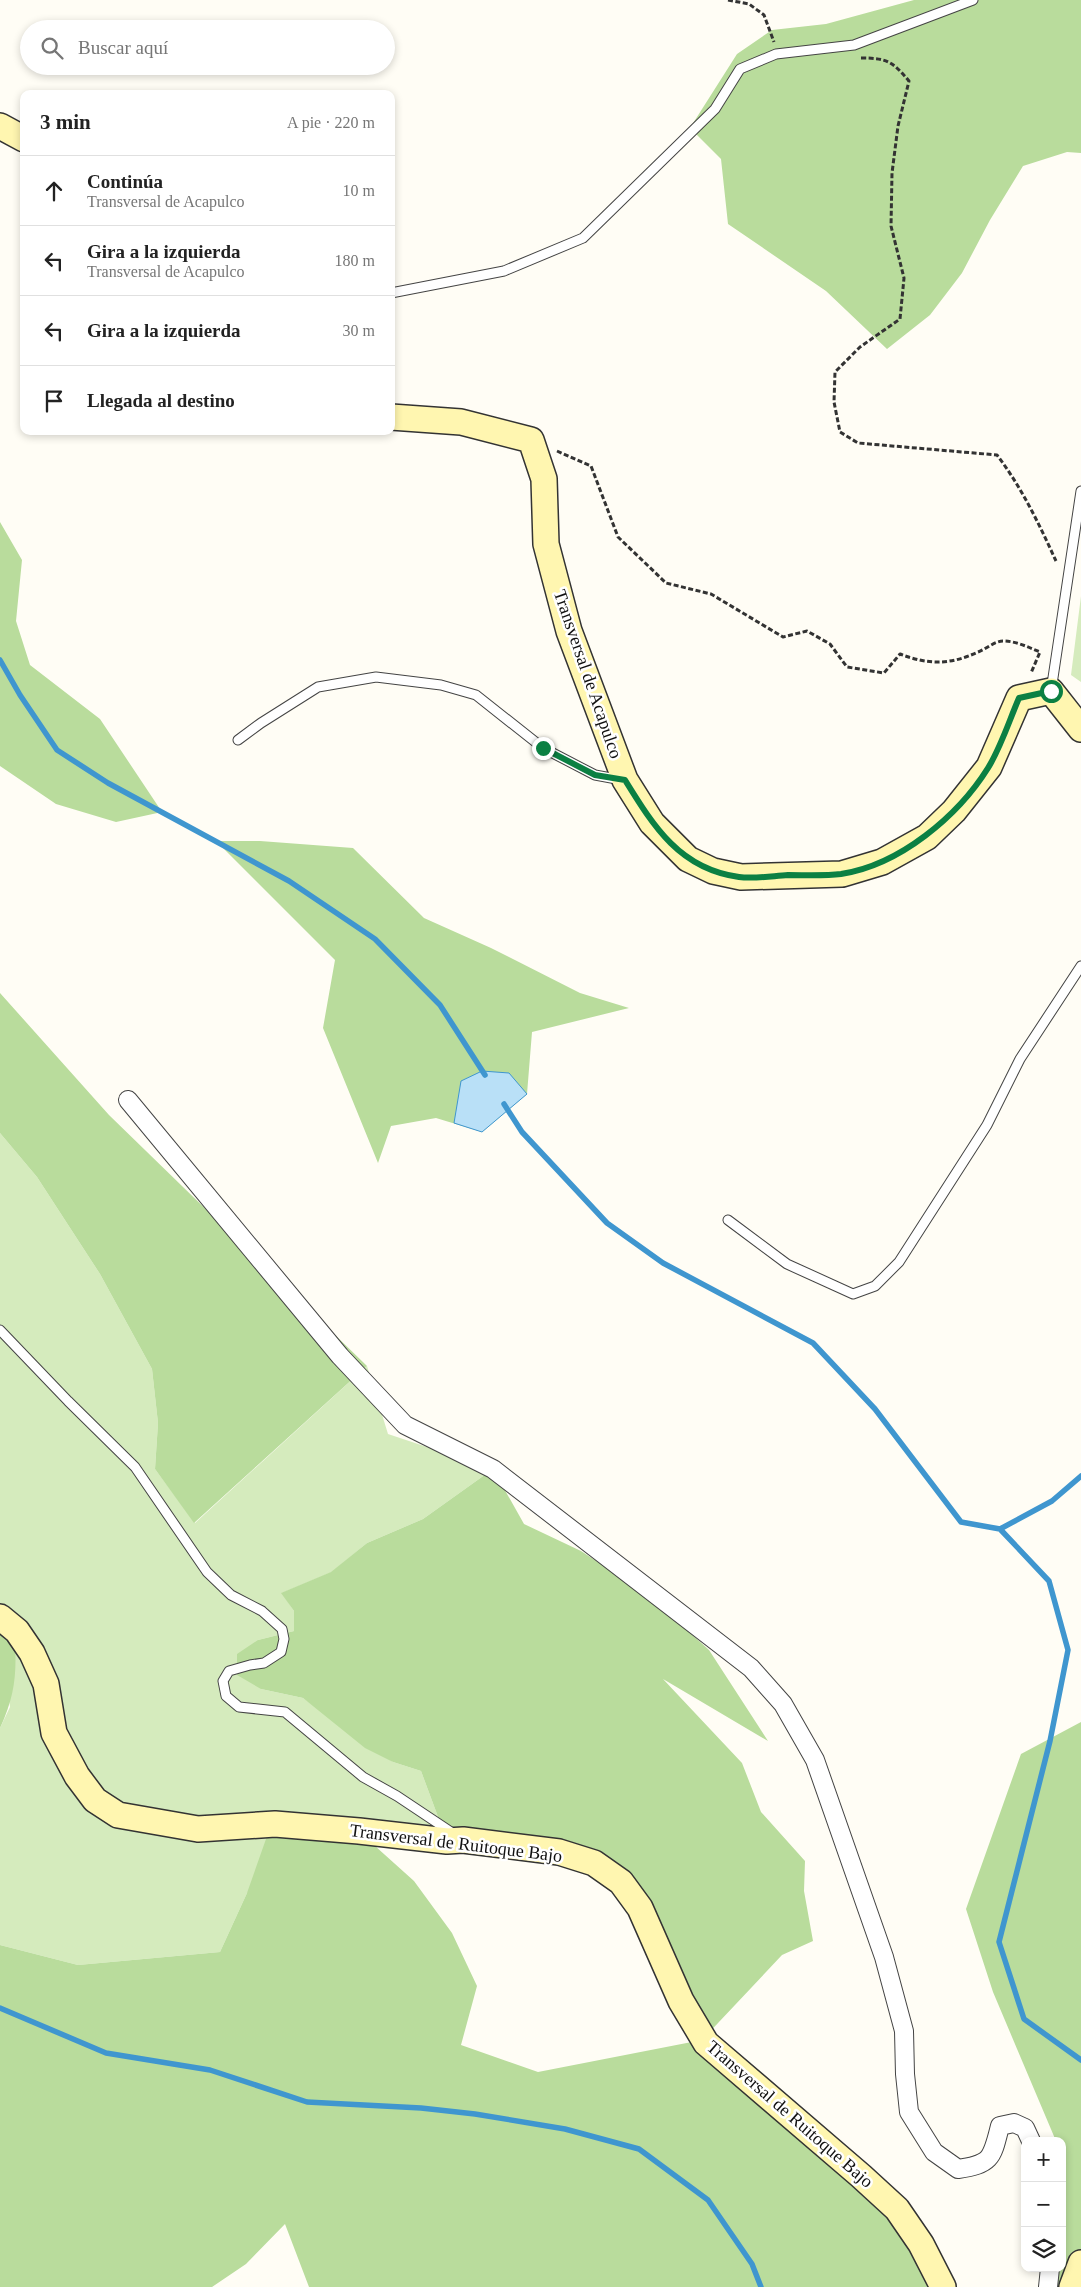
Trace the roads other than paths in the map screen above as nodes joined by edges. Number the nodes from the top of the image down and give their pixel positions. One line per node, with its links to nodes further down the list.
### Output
1 (973, 0): 4 (lane)
2 (0, 126): 3 (street)
3 (20, 137)
4 (395, 291)
5 (395, 417): 10 (street, Transversal de Acapulco)
6 (1081, 491): 7 (lane)
7 (1051, 691): 8 (street); 10 (street, Transversal de Acapulco)
8 (1081, 730)
9 (238, 740): 10 (lane)
10 (625, 780)
11 (1081, 966): 13 (lane)
12 (128, 1100): 17 (street)
13 (728, 1220)
14 (0, 1330): 16 (lane)
15 (0, 1617): 16 (street, Transversal de Ruitoque Bajo)
16 (463, 1840): 20 (street, Transversal de Ruitoque Bajo)
17 (1029, 2137)
18 (1081, 2263): 22 (street)
19 (1050, 2272): 21 (street)
20 (943, 2287)
21 (1048, 2287)
22 (1072, 2287)

